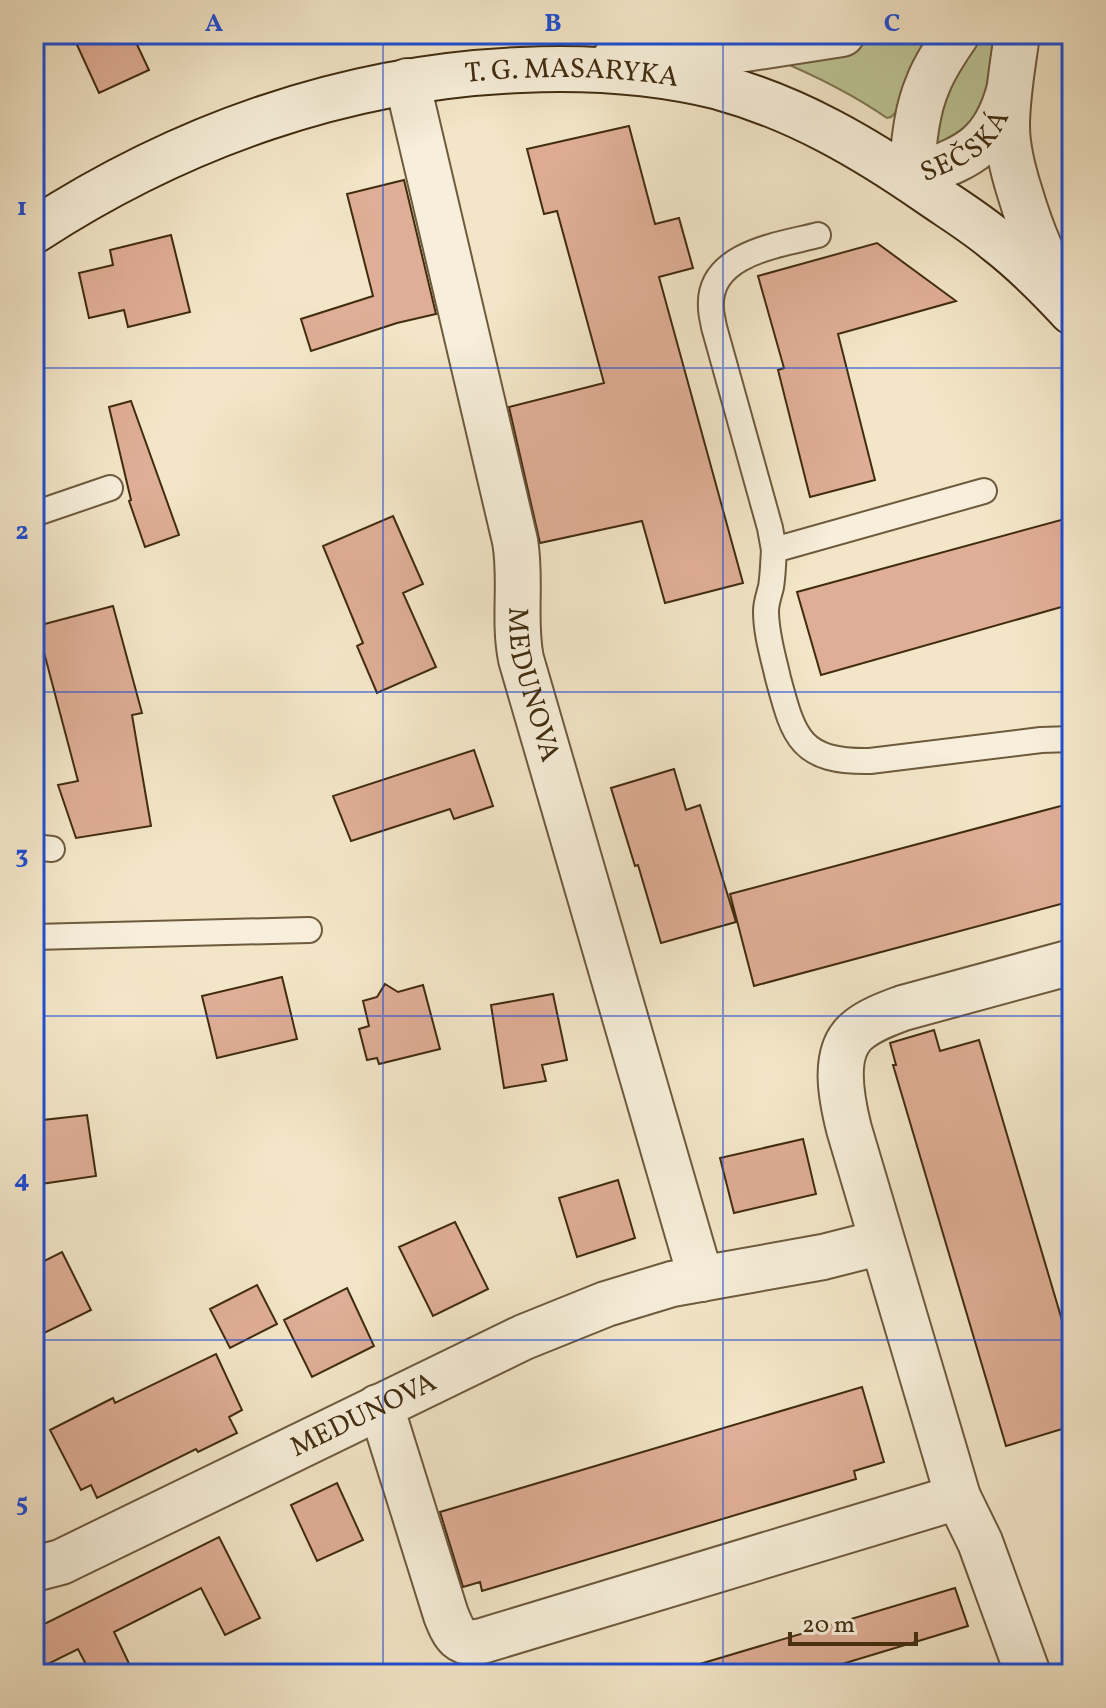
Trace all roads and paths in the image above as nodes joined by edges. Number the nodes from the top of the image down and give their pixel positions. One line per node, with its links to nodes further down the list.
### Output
1 (842, 34): 4 (street)
2 (957, 34): 7 (street, SEČSKÁ)
3 (1017, 34): 6 (street, SEČSKÁ)
4 (478, 71): 5 (street, T. G. MASARYKA); 7 (street, T. G. MASARYKA)
5 (407, 81): 8 (street, T. G. MASARYKA); 21 (street, MEDUNOVA)
6 (1009, 91): 7 (street, SEČSKÁ); 10 (street, SEČSKÁ)
7 (910, 179): 11 (street, T. G. MASARYKA)
8 (34, 231)
9 (818, 235): 15 (lane)
10 (1072, 304)
11 (1072, 312)
12 (110, 488): 14 (lane)
13 (984, 491): 15 (lane)
14 (34, 514)
15 (774, 550): 16 (lane)
16 (1072, 739)
17 (309, 930): 18 (lane)
18 (34, 937)
19 (1072, 962): 20 (street)
20 (882, 1242): 21 (street, MEDUNOVA); 23 (street)
21 (701, 1279): 22 (street, MEDUNOVA)
22 (378, 1407): 23 (street); 24 (street, MEDUNOVA)
23 (958, 1497): 25 (street)
24 (34, 1569)
25 (1028, 1674)

